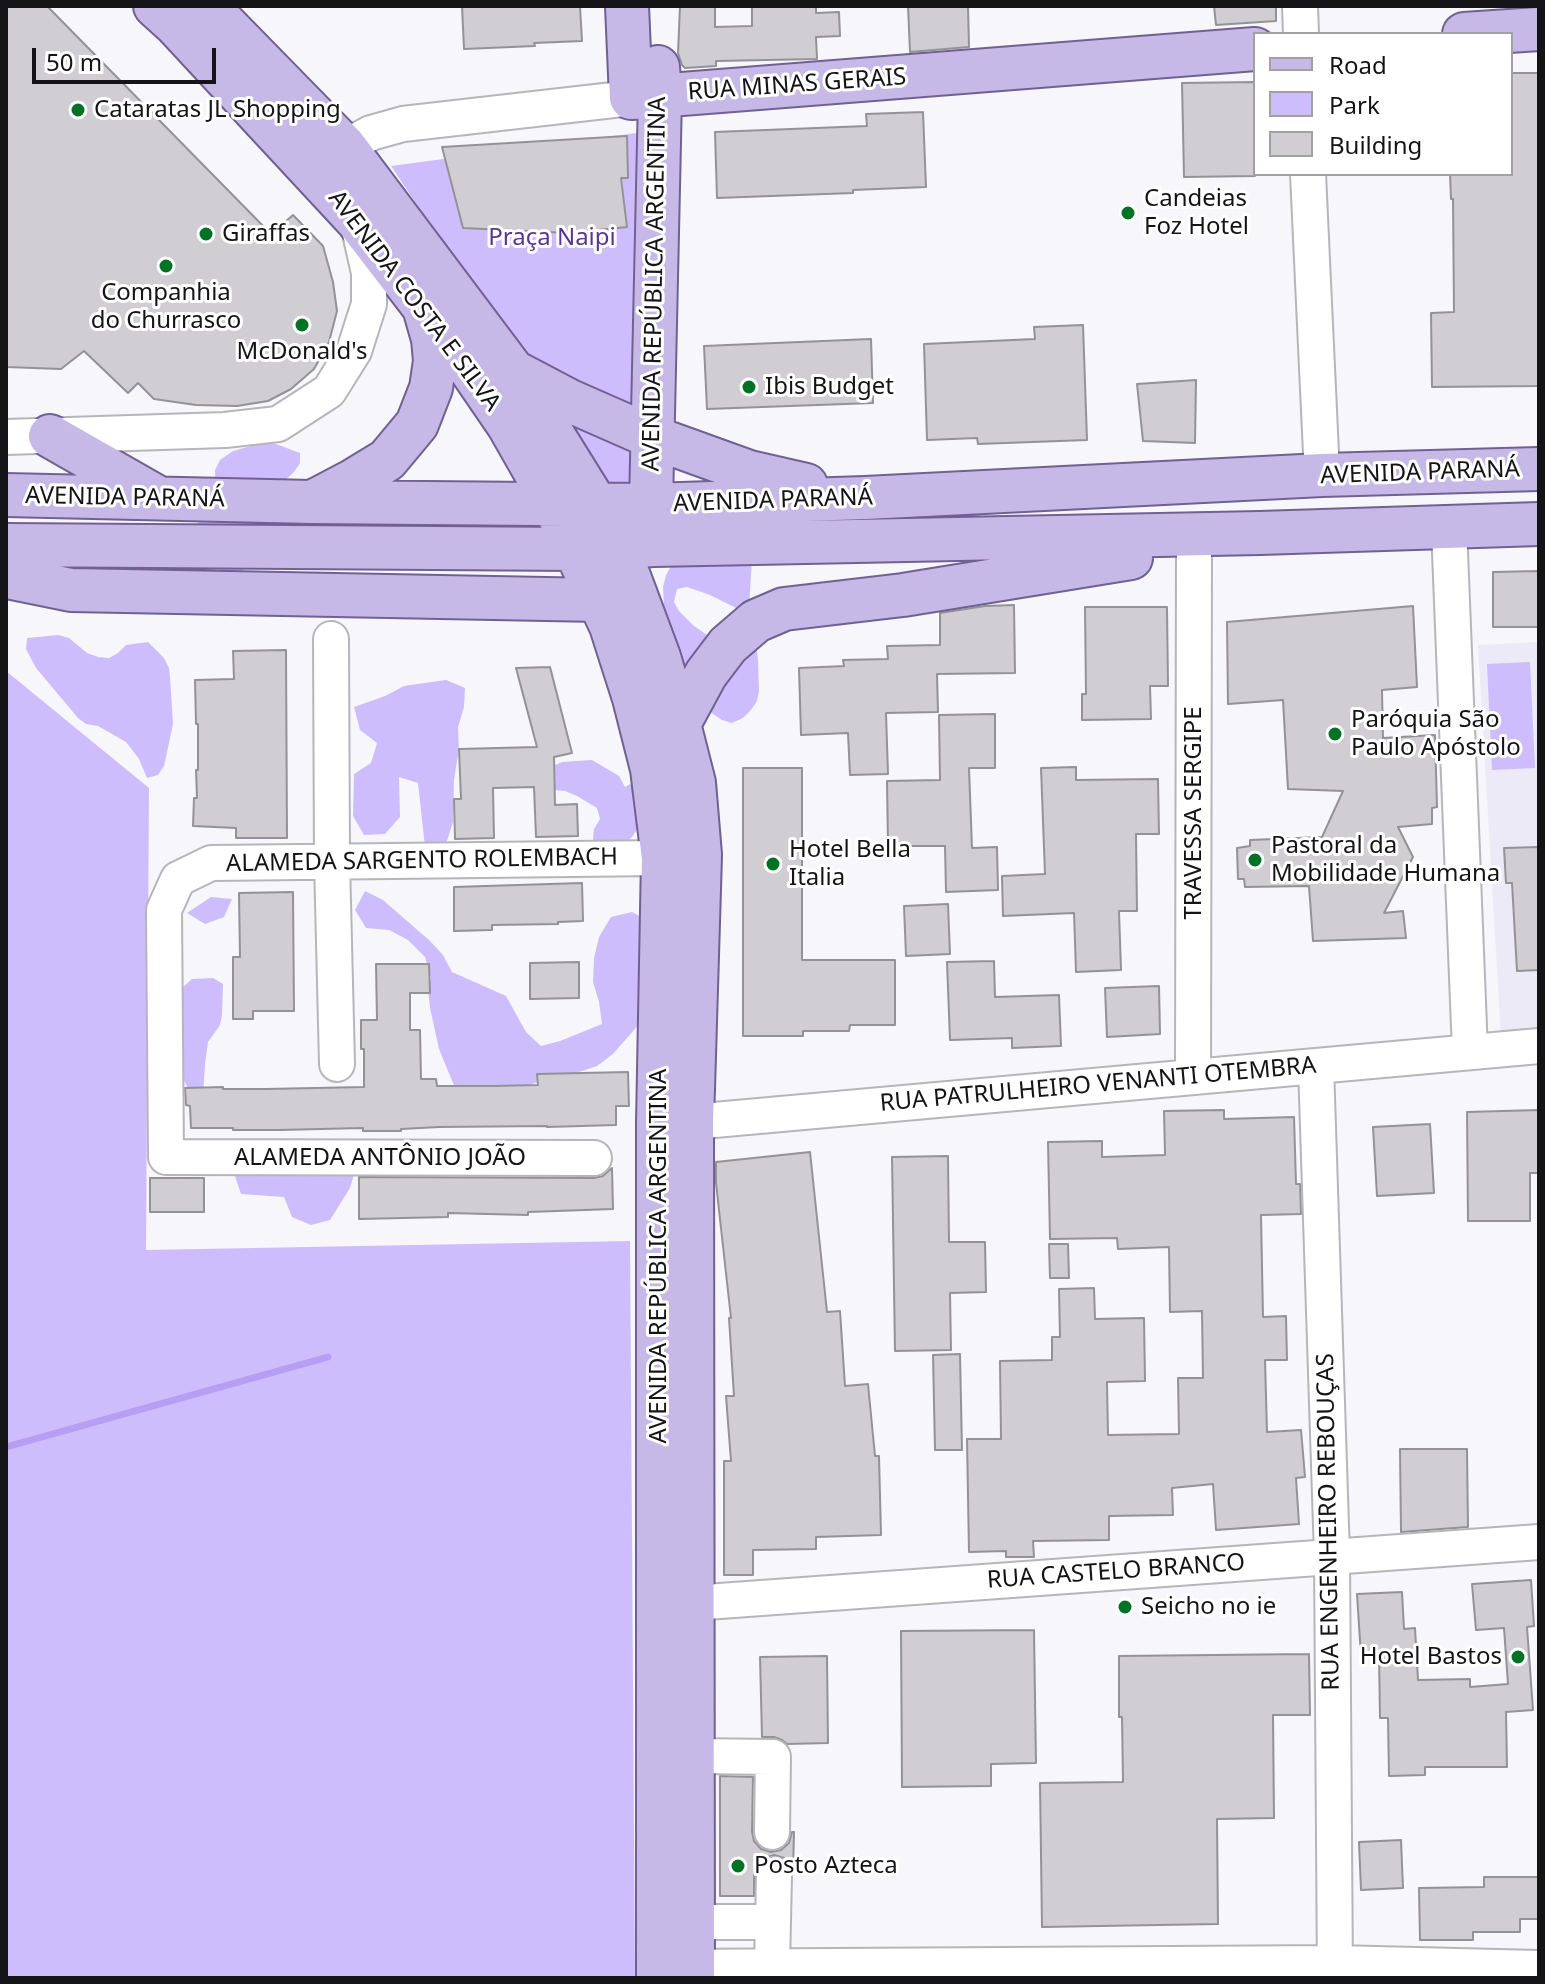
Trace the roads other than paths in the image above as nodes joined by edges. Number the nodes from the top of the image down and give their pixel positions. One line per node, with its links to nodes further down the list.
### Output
1 (155, 6): 13 (main road, AVENIDA COSTA E SILVA)
2 (207, 6): 11 (main road, AVENIDA COSTA E SILVA)
3 (627, 6): 10 (main road, AVENIDA REPÚBLICA ARGENTINA)
4 (655, 6): 10 (main road, AVENIDA REPÚBLICA ARGENTINA)
5 (1300, 6): 7 (street)
6 (1539, 29): 8 (main road)
7 (1301, 32)
8 (1494, 32)
9 (1253, 49): 10 (main road, RUA MINAS GERAIS)
10 (645, 97): 11 (street, RUA MINAS GERAIS); 18 (main road, AVENIDA REPÚBLICA ARGENTINA)
11 (345, 147): 15 (main road, AVENIDA COSTA E SILVA)
12 (1308, 176): 20 (street)
13 (357, 220): 14 (main road, AVENIDA COSTA E SILVA); 16 (street)
14 (424, 306): 24 (main road); 26 (main road, AVENIDA COSTA E SILVA)
15 (514, 372): 18 (main road); 25 (main road, AVENIDA COSTA E SILVA)
16 (50, 436): 17 (street); 23 (main road)
17 (6, 437)
18 (652, 437): 22 (main road); 29 (main road, AVENIDA REPÚBLICA ARGENTINA)
19 (1539, 469): 20 (main road, AVENIDA PARANÁ)
20 (1322, 475): 22 (main road, AVENIDA PARANÁ)
21 (6, 495): 23 (main road, AVENIDA PARANÁ)
22 (865, 498): 29 (main road, AVENIDA PARANÁ)
23 (162, 499): 24 (main road, AVENIDA PARANÁ)
24 (312, 502): 26 (main road, AVENIDA PARANÁ)
25 (596, 504): 26 (main road, AVENIDA PARANÁ); 29 (main road, AVENIDA COSTA E SILVA)
26 (554, 505): 32 (main road, AVENIDA COSTA E SILVA)
27 (1539, 524): 28 (main road, AVENIDA PARANÁ)
28 (1449, 527): 30 (main road, AVENIDA PARANÁ); 41 (street)
29 (641, 532): 30 (main road, AVENIDA PARANÁ); 32 (main road, AVENIDA PARANÁ); 37 (main road, AVENIDA REPÚBLICA ARGENTINA)
30 (1260, 533): 33 (main road)
31 (6, 545): 32 (main road, AVENIDA PARANÁ)
32 (576, 549): 35 (main road, AVENIDA REPÚBLICA ARGENTINA)
33 (1194, 550): 37 (main road); 44 (street, TRAVESSA SERGIPE)
34 (6, 575): 35 (main road)
35 (599, 600): 38 (main road, AVENIDA REPÚBLICA ARGENTINA)
36 (331, 639): 39 (street)
37 (679, 724): 45 (main road, AVENIDA REPÚBLICA ARGENTINA)
38 (663, 858): 39 (street, ALAMEDA SARGENTO ROLEMBACH); 45 (main road, AVENIDA REPÚBLICA ARGENTINA)
39 (332, 861): 42 (street); 46 (street, ALAMEDA SARGENTO ROLEMBACH)
40 (1539, 1046): 41 (street, RUA PATRULHEIRO VENANTI OTEMBRA)
41 (1470, 1052): 43 (street, RUA PATRULHEIRO VENANTI OTEMBRA)
42 (337, 1064)
43 (1316, 1066): 44 (street, RUA PATRULHEIRO VENANTI OTEMBRA); 49 (street, RUA ENGENHEIRO REBOUÇAS)
44 (1193, 1077): 45 (street, RUA PATRULHEIRO VENANTI OTEMBRA)
45 (675, 1123): 50 (main road, AVENIDA REPÚBLICA ARGENTINA); 59 (main road, AVENIDA REPÚBLICA ARGENTINA)
46 (166, 1157): 47 (street, ALAMEDA ANTÔNIO JOÃO)
47 (594, 1158)
48 (1539, 1542): 49 (street, RUA CASTELO BRANCO)
49 (1332, 1556): 50 (street, RUA CASTELO BRANCO); 58 (street, RUA ENGENHEIRO REBOUÇAS)
50 (692, 1603): 51 (main road, AVENIDA REPÚBLICA ARGENTINA)
51 (694, 1756): 52 (street); 54 (main road, AVENIDA REPÚBLICA ARGENTINA)
52 (772, 1832)
53 (774, 1875): 55 (street)
54 (693, 1922): 55 (street); 59 (main road, AVENIDA REPÚBLICA ARGENTINA)
55 (772, 1922): 56 (street)
56 (772, 1966): 58 (street); 59 (street)
57 (1539, 1968): 58 (street)
58 (1335, 1971)
59 (675, 1972)

